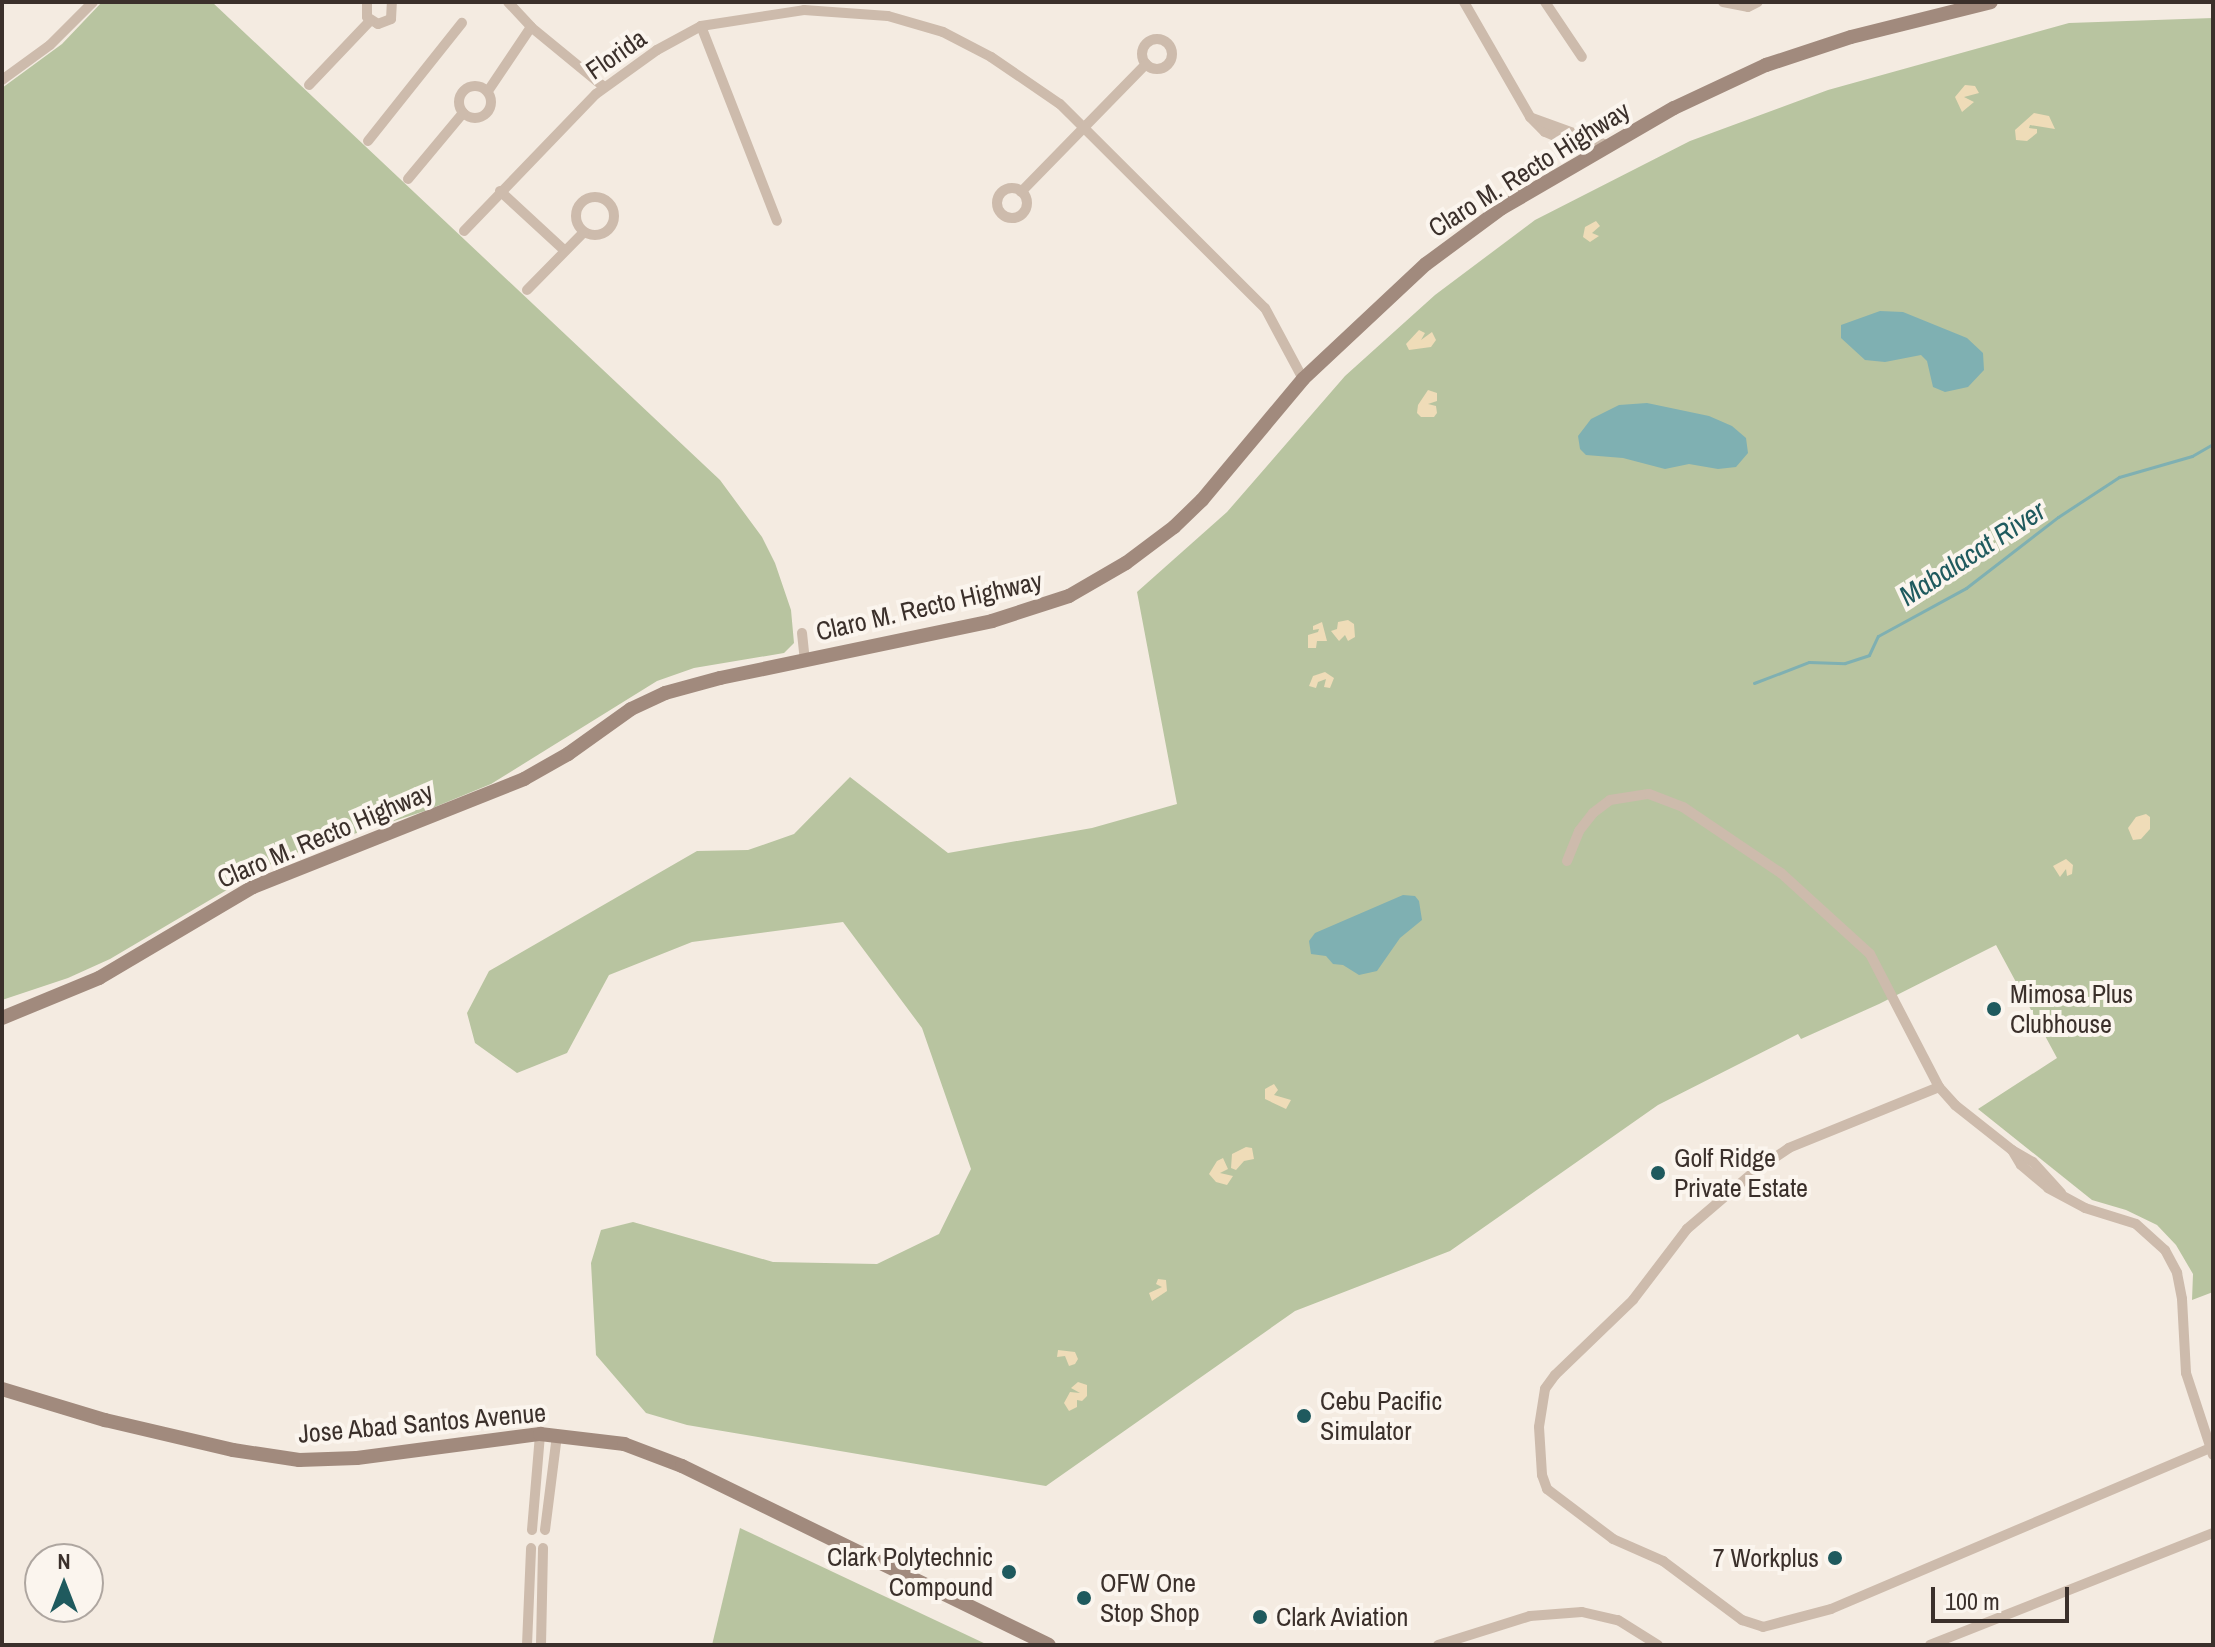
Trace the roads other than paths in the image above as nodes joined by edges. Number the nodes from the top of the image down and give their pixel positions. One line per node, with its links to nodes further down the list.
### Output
1 (93, 2): 16 (street)
2 (367, 2): 10 (street)
3 (392, 2): 10 (street)
4 (508, 2): 13 (street)
5 (1464, 2): 23 (street)
6 (1545, 2): 14 (street)
7 (1723, 2): 8 (street)
8 (1758, 2)
9 (1991, 2): 23 (main road, Claro M. Recto Highway)
10 (370, 21): 17 (street)
11 (462, 23): 22 (street)
12 (701, 26): 18 (street, Florida); 21 (street, Florida); 27 (street)
13 (531, 27): 18 (street); 19 (street)
14 (1582, 57)
15 (1146, 64): 21 (street)
16 (2, 80)
17 (309, 85)
18 (604, 87): 25 (street, Florida)
19 (488, 91): 20 (street); 20 (street)
20 (463, 113): 24 (street)
21 (1082, 127): 26 (street); 32 (street, Florida)
22 (368, 141)
23 (1601, 149): 32 (main road, Claro M. Recto Highway)
24 (408, 179)
25 (500, 191): 28 (street, Florida); 30 (street)
26 (1021, 192)
27 (777, 221)
28 (464, 231)
29 (584, 232): 30 (street)
30 (565, 251): 31 (street)
31 (527, 290)
32 (1303, 379): 34 (main road, Claro M. Recto Highway)
33 (802, 633): 34 (street)
34 (805, 660): 36 (main road, Claro M. Recto Highway)
35 (1567, 861): 37 (street)
36 (2, 1018)
37 (1939, 1087): 41 (street); 41 (street)
38 (2, 1389): 39 (main road, Jose Abad Santos Avenue)
39 (540, 1434): 40 (main road, Jose Abad Santos Avenue); 42 (street)
40 (557, 1435): 43 (street); 49 (main road, Jose Abad Santos Avenue)
41 (2212, 1452)
42 (532, 1530)
43 (545, 1530)
44 (2213, 1533): 52 (street)
45 (531, 1548): 47 (street)
46 (543, 1548): 48 (street)
47 (527, 1645)
48 (541, 1645)
49 (1049, 1645)
50 (1438, 1645): 51 (street)
51 (1658, 1645)
52 (1930, 1645)

